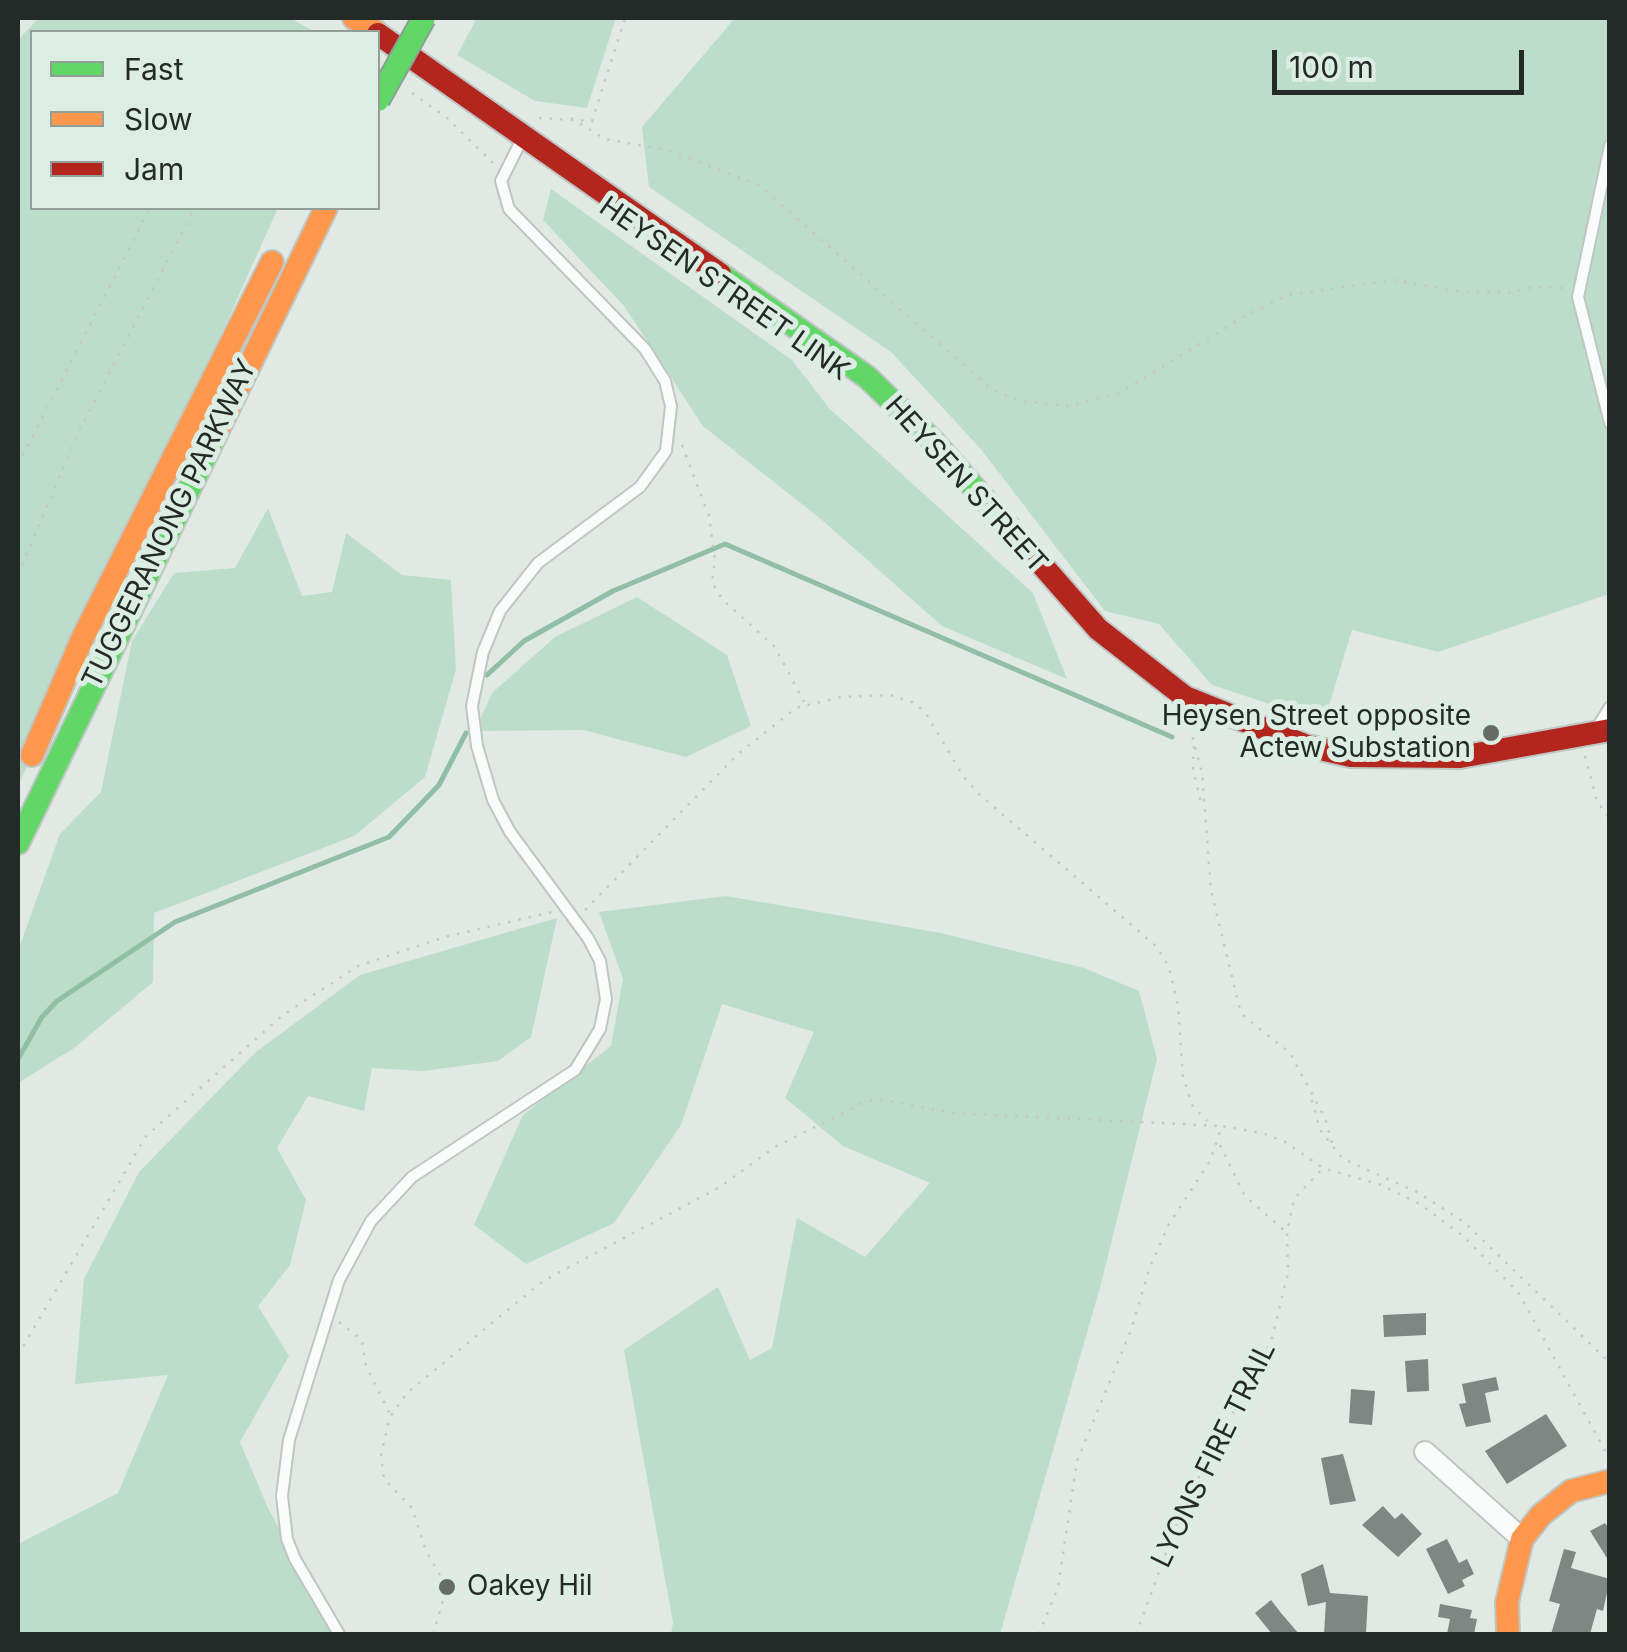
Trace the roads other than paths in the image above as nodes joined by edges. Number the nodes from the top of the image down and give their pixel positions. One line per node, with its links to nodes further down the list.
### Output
1 (400, 18): 4 (main road)
2 (424, 18): 5 (main road, bridge)
3 (380, 35): 6 (main road, HEYSEN STREET)
4 (380, 53)
5 (380, 96)
6 (521, 133): 12 (main road, HEYSEN STREET); 18 (lane)
7 (1610, 146): 10 (lane)
8 (325, 210): 14 (main road, TUGGERANONG PARKWAY)
9 (282, 242): 13 (main road, TUGGERANONG PARKWAY)
10 (1610, 423)
11 (1610, 707): 12 (lane)
12 (1594, 733)
13 (25, 771)
14 (18, 843)
15 (1424, 1452): 17 (street)
16 (1610, 1481): 17 (main road)
17 (1522, 1539): 19 (main road)
18 (339, 1634)
19 (1508, 1634)

